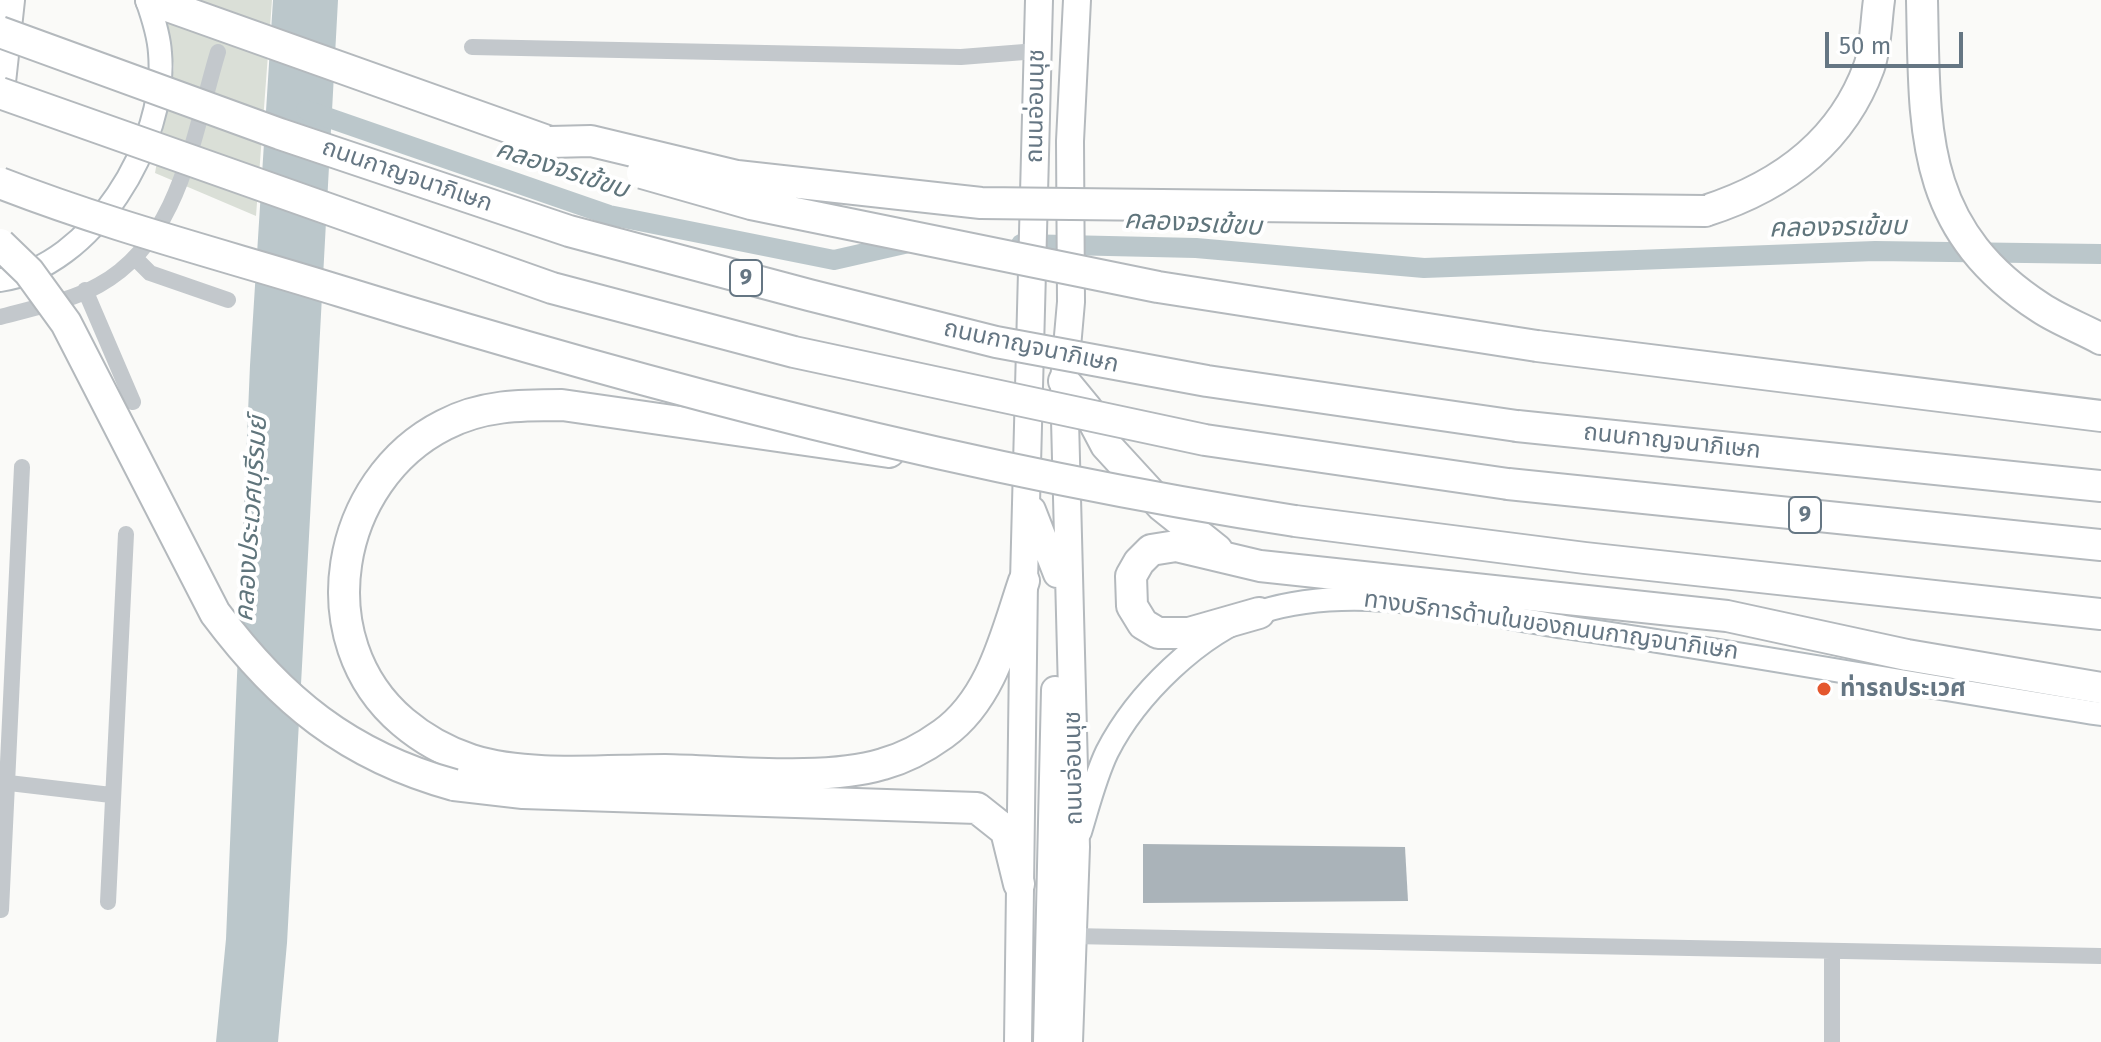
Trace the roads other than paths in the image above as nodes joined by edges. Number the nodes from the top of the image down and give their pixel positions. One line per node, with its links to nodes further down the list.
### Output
1 (9, 0): 11 (highway)
2 (149, 0): 13 (highway); 17 (main road)
3 (1039, 0): 9 (main road, ถนนอ่อนนุช)
4 (1077, 0): 22 (main road, ถนนอ่อนนุช, bridge)
5 (1879, 0): 13 (highway, bridge)
6 (1922, 0): 21 (highway)
7 (0, 32): 27 (highway, ถนนกาญจนาภิเษก / 9, bridge)
8 (472, 47): 9 (street)
9 (1037, 51): 29 (main road, ถนนอ่อนนุช, bridge)
10 (218, 52): 16 (street)
11 (1, 72)
12 (0, 93): 31 (highway, 9, bridge)
13 (550, 142): 24 (highway, bridge)
14 (0, 183): 25 (highway, bridge)
15 (0, 244): 42 (highway, bridge)
16 (136, 259): 18 (street); 19 (street)
17 (0, 280)
18 (85, 290): 20 (street); 23 (street)
19 (228, 300)
20 (0, 317)
21 (2097, 335)
22 (1064, 381): 28 (main road, ถนนอ่อนนุช); 32 (highway)
23 (133, 402)
24 (2101, 416)
25 (983, 464): 34 (highway, bridge); 36 (highway, bridge)
26 (22, 467): 39 (street)
27 (2101, 486)
28 (1067, 495): 33 (main road, ถนนอ่อนนุช); 41 (main road, ถนนอ่อนนุช)
29 (1028, 501): 33 (main road, ถนนอ่อนนุช); 34 (main road, ถนนอ่อนนุช)
30 (126, 534): 40 (street)
31 (2101, 545)
32 (1232, 560): 35 (highway); 37 (highway)
33 (1057, 574): 49 (main road, ถนนอ่อนนุช)
34 (1024, 581): 42 (main road, ถนนอ่อนนุช)
35 (1259, 613): 38 (main road, ทางบริการด้านในของถนนกาญจนาภิเษก); 41 (main road, ทางบริการด้านในของถนนกาญจนาภิเษก)
36 (2101, 617)
37 (2101, 688)
38 (2101, 714)
39 (3, 782): 40 (street); 44 (street)
40 (111, 795): 43 (street)
41 (1076, 847): 45 (main road, ถนนอ่อนนุช)
42 (1019, 884): 48 (main road, ถนนอ่อนนุช)
43 (108, 902)
44 (1, 910)
45 (1071, 936): 46 (street); 50 (main road, ถนนอ่อนนุช)
46 (1832, 951): 47 (street); 51 (street)
47 (2101, 956)
48 (1018, 1042)
49 (1047, 1042)
50 (1069, 1042)
51 (1832, 1042)

